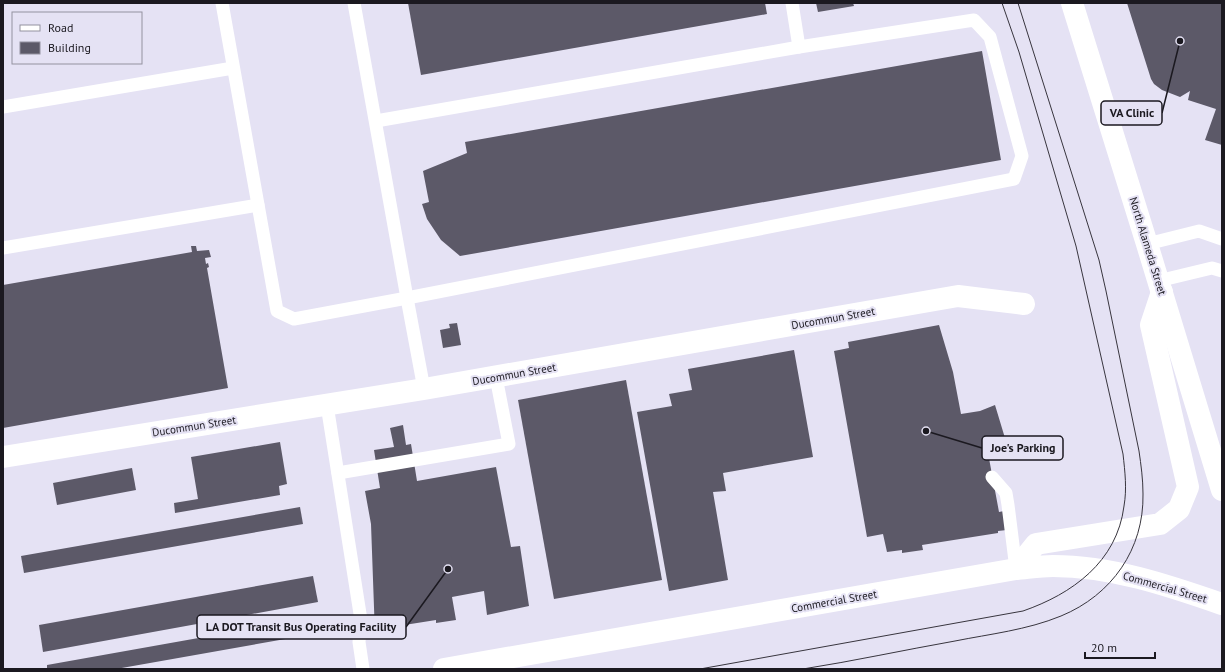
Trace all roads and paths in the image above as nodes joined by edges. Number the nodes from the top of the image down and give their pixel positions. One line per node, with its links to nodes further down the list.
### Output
1 (222, 3): 6 (lane)
2 (354, 3): 8 (lane)
3 (792, 3): 5 (lane)
4 (1072, 3): 11 (main road, North Alameda Street)
5 (799, 47): 8 (lane); 15 (lane)
6 (233, 68): 7 (lane); 9 (lane)
7 (3, 107)
8 (376, 121): 15 (lane)
9 (258, 205): 12 (lane); 15 (lane)
10 (1222, 240): 11 (lane)
11 (1148, 244): 14 (main road, North Alameda Street)
12 (3, 248)
13 (1222, 271): 14 (lane)
14 (1160, 287): 23 (main road, North Alameda Street); 24 (main road)
15 (407, 298): 18 (lane)
16 (1024, 304): 17 (main road, Ducommun Street)
17 (496, 377): 18 (main road, Ducommun Street); 21 (lane)
18 (424, 389): 19 (main road, Ducommun Street)
19 (327, 405): 20 (main road, Ducommun Street); 21 (lane)
20 (3, 457)
21 (338, 474): 26 (lane)
22 (992, 477): 24 (lane)
23 (1222, 490)
24 (1016, 569): 25 (main road, Commercial Street); 27 (main road, Commercial Street)
25 (1222, 604)
26 (363, 669)
27 (444, 669)

